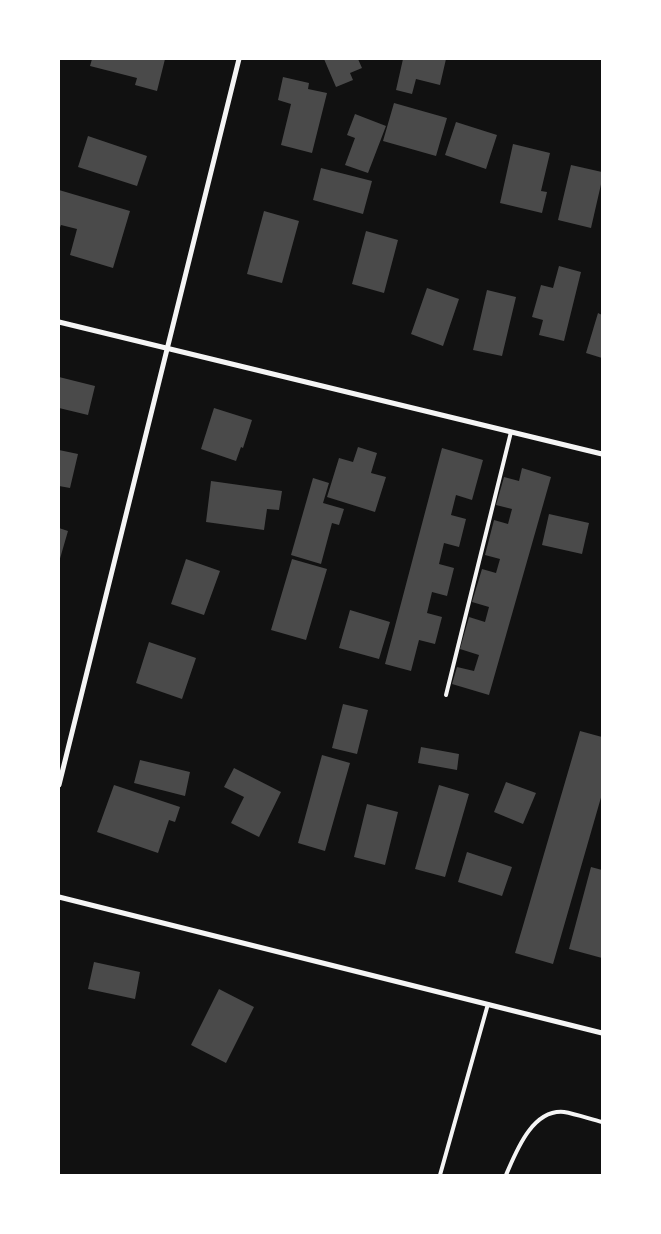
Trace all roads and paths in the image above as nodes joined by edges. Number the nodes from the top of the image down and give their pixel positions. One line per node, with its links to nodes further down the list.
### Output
1 (239, 59): 3 (street)
2 (59, 322): 3 (street)
3 (166, 348): 4 (street); 7 (street)
4 (511, 432): 5 (street); 6 (lane)
5 (602, 454)
6 (446, 695)
7 (59, 785)
8 (59, 897): 9 (street)
9 (488, 1004): 10 (street); 12 (lane)
10 (602, 1033)
11 (602, 1122): 13 (lane)
12 (440, 1175)
13 (506, 1175)

